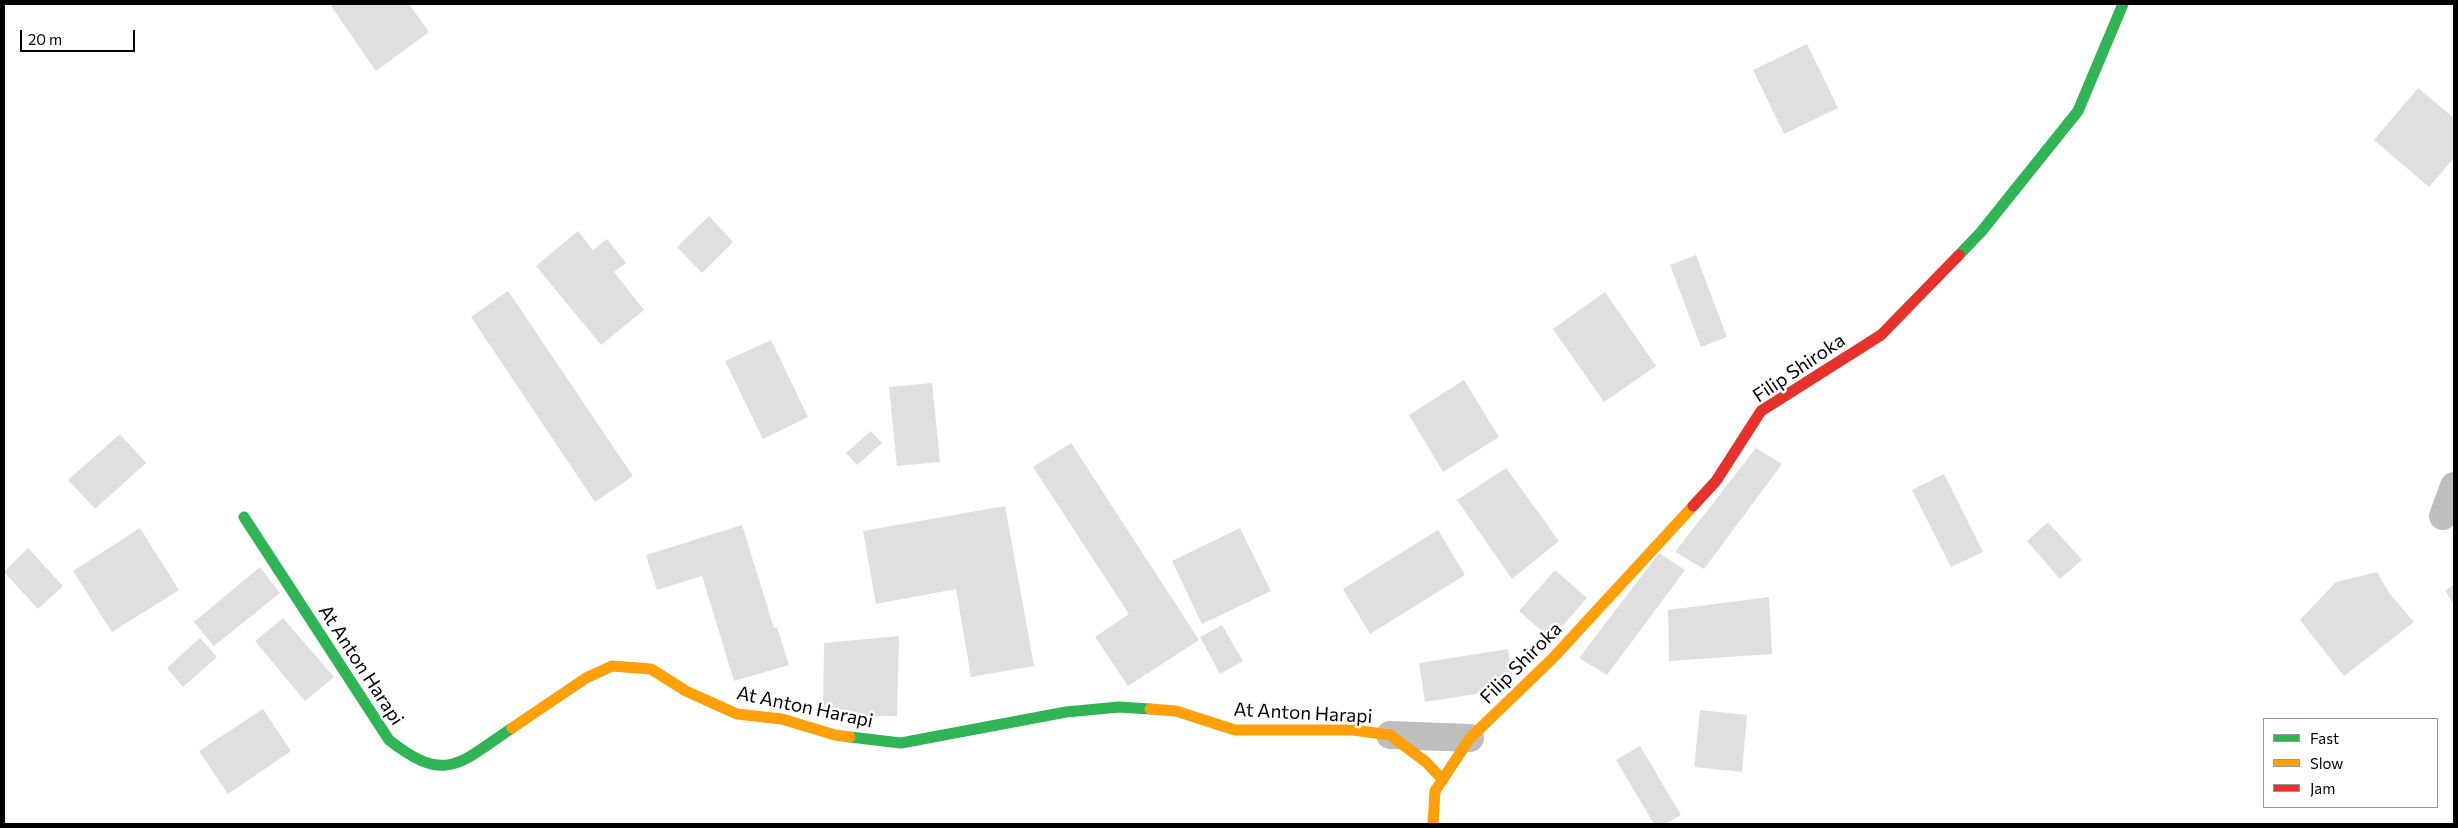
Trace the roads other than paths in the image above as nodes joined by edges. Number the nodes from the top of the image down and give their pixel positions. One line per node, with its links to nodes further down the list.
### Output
1 (2123, 4): 6 (street, Filip Shiroka)
2 (2454, 486): 3 (street)
3 (2443, 516)
4 (244, 517): 5 (street, At Anton Harapi)
5 (1390, 735): 6 (street); 7 (street, At Anton Harapi)
6 (1470, 738): 7 (street, Filip Shiroka)
7 (1443, 780): 8 (street, Filip Shiroka)
8 (1433, 824)

